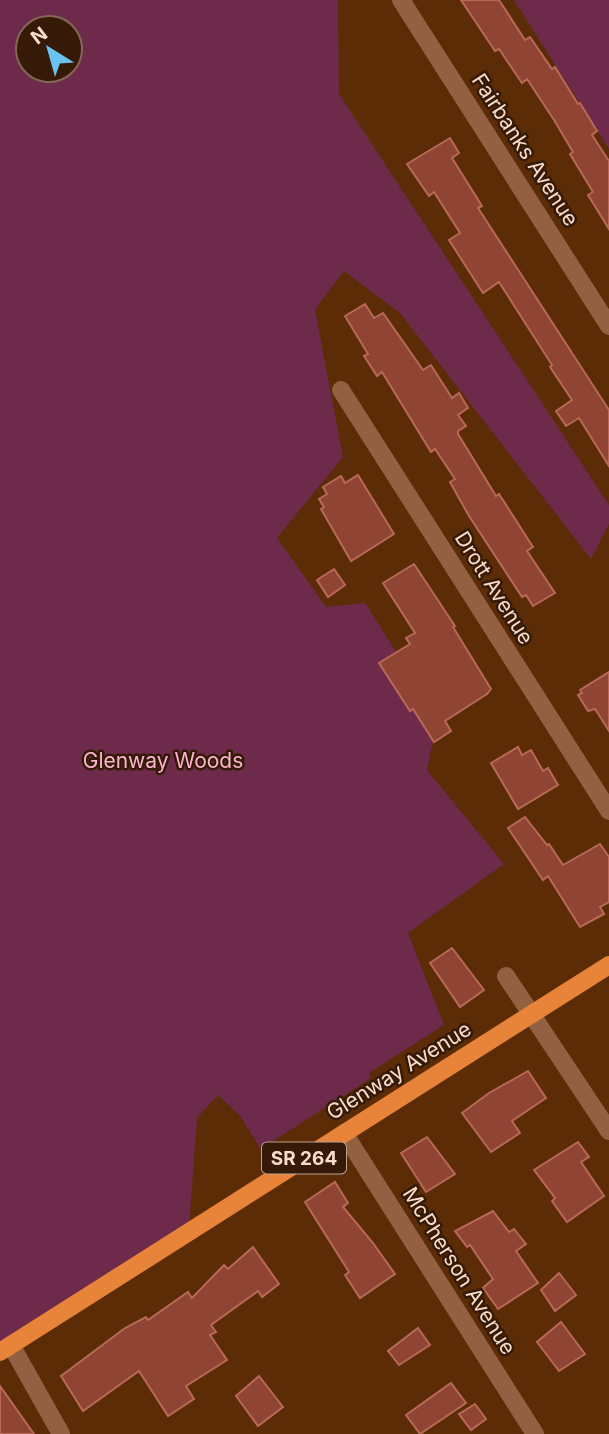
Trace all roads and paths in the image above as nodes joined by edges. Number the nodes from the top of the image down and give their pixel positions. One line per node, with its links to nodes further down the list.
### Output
1 (401, 0): 2 (street, Fairbanks Avenue)
2 (609, 326)
3 (341, 390): 4 (street, Drott Avenue)
4 (609, 811)
5 (609, 965): 7 (main road, Glenway Avenue / SR 264)
6 (506, 976): 7 (street)
7 (531, 1015): 8 (street); 9 (main road, Glenway Avenue / SR 264)
8 (609, 1132)
9 (344, 1133): 10 (main road, Glenway Avenue / SR 264); 12 (street, McPherson Avenue)
10 (5, 1348): 11 (street)
11 (61, 1434)
12 (535, 1434)

